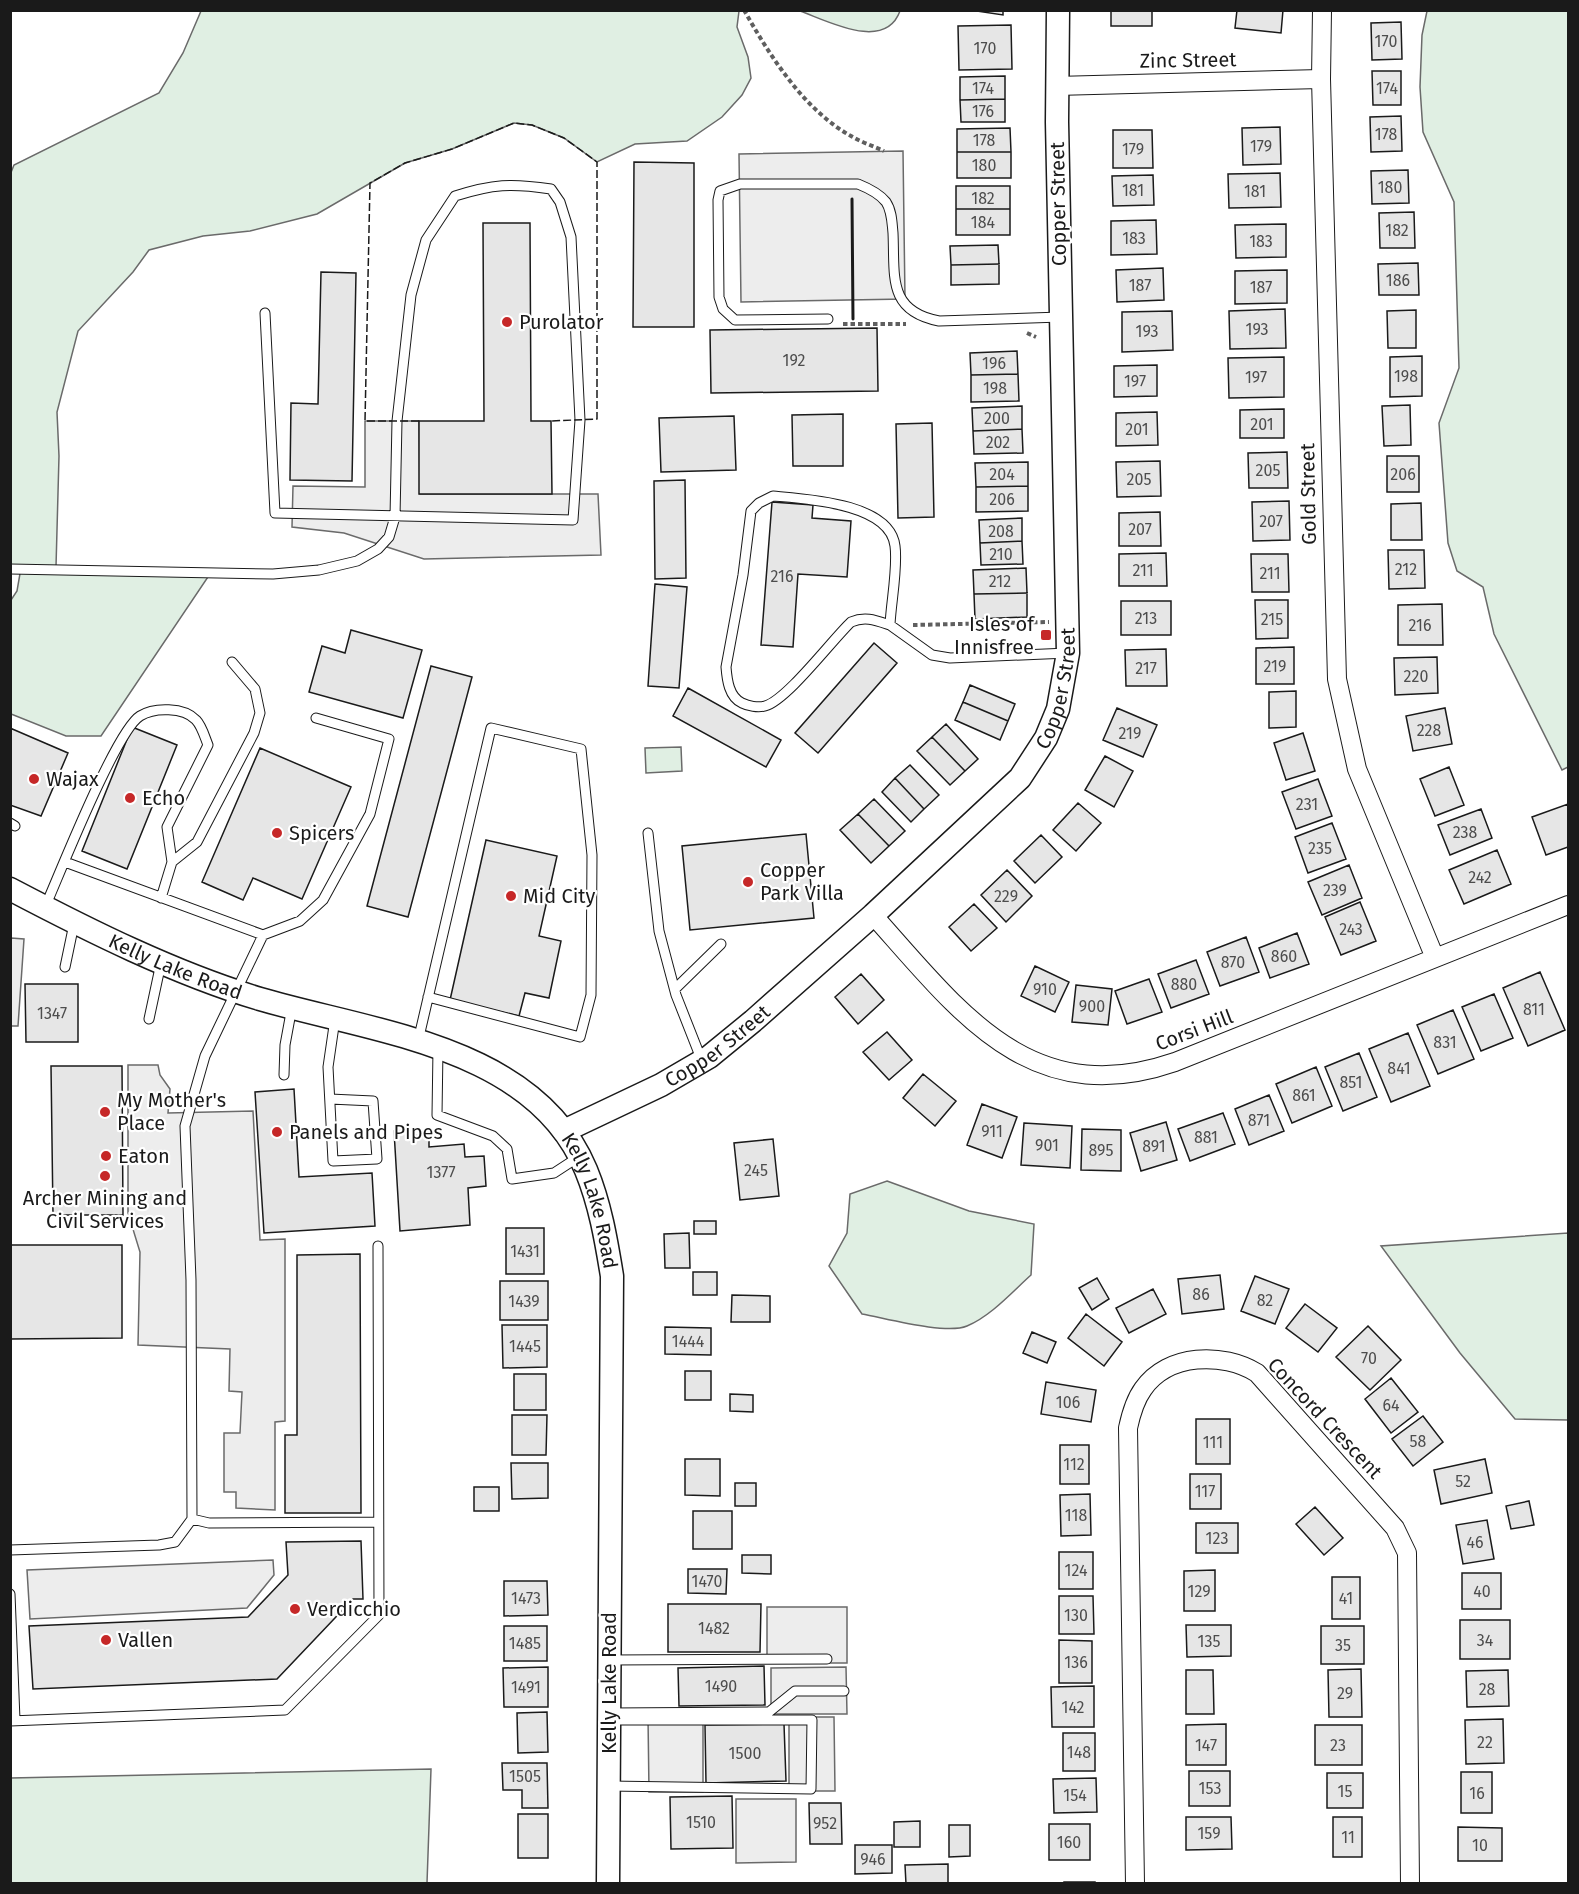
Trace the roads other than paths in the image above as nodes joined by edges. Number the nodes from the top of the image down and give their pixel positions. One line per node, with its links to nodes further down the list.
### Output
1 (1058, 10): 4 (street, Copper Street)
2 (1322, 10): 3 (street, Gold Street)
3 (1321, 79): 4 (street, Zinc Street); 25 (street, Gold Street)
4 (1056, 86): 6 (street, Copper Street)
5 (265, 314): 8 (lane)
6 (1061, 317): 7 (lane); 11 (street, Copper Street)
7 (828, 319)
8 (395, 517): 8 (lane); 9 (lane)
9 (10, 569)
10 (890, 625): 10 (lane); 11 (lane)
11 (1068, 653): 21 (street, Copper Street)
12 (232, 662): 16 (lane)
13 (316, 718): 23 (lane)
14 (648, 833): 28 (lane)
15 (65, 862): 16 (lane); 18 (lane); 20 (lane)
16 (172, 862): 18 (lane)
17 (10, 889): 20 (street, Kelly Lake Road)
18 (161, 898): 23 (lane)
19 (1569, 905): 25 (street, Corsi Hill)
20 (45, 907): 22 (street, Kelly Lake Road)
21 (873, 915): 25 (street, Corsi Hill); 35 (street, Copper Street)
22 (75, 921): 26 (street, Kelly Lake Road); 27 (lane)
23 (263, 935): 29 (lane)
24 (722, 944): 28 (lane)
25 (1435, 958)
26 (162, 960): 29 (street, Kelly Lake Road); 32 (lane)
27 (65, 967)
28 (675, 989): 35 (lane)
29 (236, 990): 31 (street, Kelly Lake Road); 41 (lane)
30 (428, 997): 30 (lane); 34 (lane)
31 (292, 1007): 33 (street, Kelly Lake Road); 36 (lane)
32 (149, 1019)
33 (335, 1019): 34 (street, Kelly Lake Road); 37 (lane)
34 (428, 1044): 38 (street, Kelly Lake Road); 39 (lane)
35 (702, 1061): 38 (street, Copper Street)
36 (284, 1074)
37 (330, 1099): 37 (lane)
38 (564, 1131): 39 (street, Kelly Lake Road)
39 (579, 1156): 46 (street, Kelly Lake Road)
40 (378, 1246): 42 (lane)
41 (192, 1519): 42 (lane); 43 (lane)
42 (378, 1522): 49 (lane)
43 (10, 1550)
44 (10, 1594): 49 (lane)
45 (827, 1659): 46 (lane)
46 (609, 1660): 48 (street, Kelly Lake Road)
47 (844, 1691): 48 (lane)
48 (609, 1717): 50 (street, Kelly Lake Road); 50 (lane)
49 (13, 1720)
50 (608, 1786): 51 (street, Kelly Lake Road)
51 (608, 1884)
52 (1135, 1884): 53 (street, Concord Crescent)
53 (1410, 1884)

